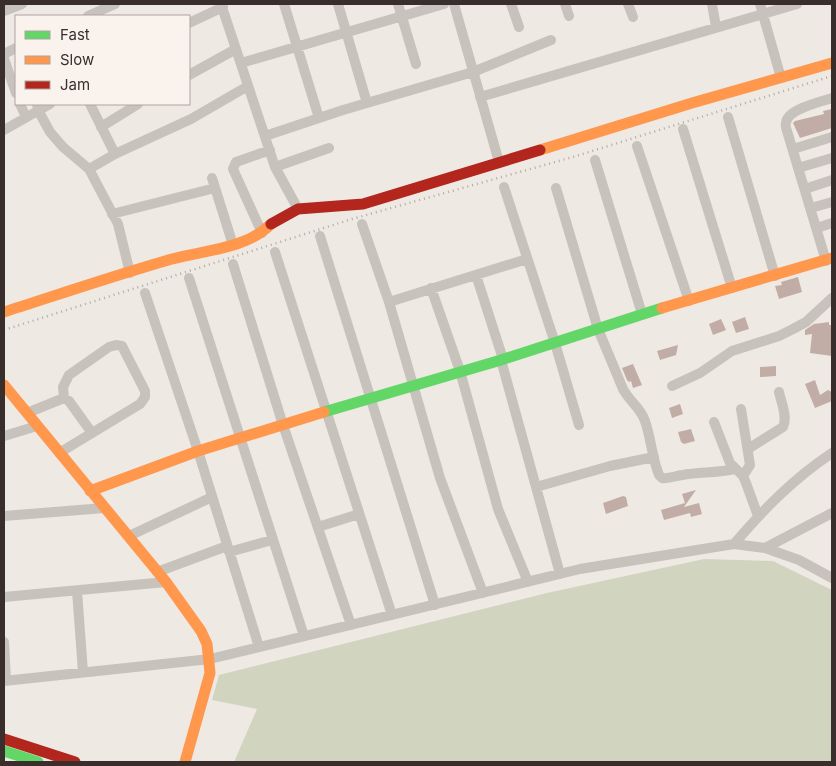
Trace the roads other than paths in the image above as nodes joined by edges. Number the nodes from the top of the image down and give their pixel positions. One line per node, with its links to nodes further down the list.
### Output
1 (22, 4): 15 (street)
2 (116, 4): 16 (street)
3 (284, 4): 25 (street)
4 (338, 4): 23 (street)
5 (398, 4): 17 (street)
6 (444, 4): 17 (street)
7 (454, 4): 31 (street)
8 (511, 4): 22 (street)
9 (565, 4): 18 (street)
10 (628, 4): 19 (street)
11 (712, 4): 21 (street)
12 (797, 4): 14 (street)
13 (222, 6): 20 (street); 26 (street)
14 (761, 9): 21 (street); 33 (street)
15 (4, 11)
16 (90, 15)
17 (402, 16): 23 (street); 30 (street)
18 (569, 16)
19 (633, 18)
20 (190, 22)
21 (716, 27): 36 (street)
22 (519, 28)
23 (346, 32): 25 (street); 38 (street)
24 (552, 40): 31 (street)
25 (297, 46): 28 (street); 45 (street)
26 (236, 49): 28 (street); 32 (street)
27 (4, 60): 35 (street)
28 (241, 63): 34 (street)
29 (832, 63): 33 (street)
30 (416, 64)
31 (473, 72): 36 (street); 38 (street)
32 (190, 74)
33 (780, 78): 58 (street)
34 (248, 86): 49 (street); 55 (street)
35 (15, 90)
36 (480, 97): 58 (street)
37 (832, 98): 53 (street)
38 (367, 103): 45 (street)
39 (20, 105): 43 (street)
40 (90, 105): 47 (street)
41 (136, 105): 47 (street)
42 (38, 107): 43 (street); 61 (street)
43 (26, 117): 46 (street)
44 (728, 117): 82 (street)
45 (319, 118): 49 (street)
46 (5, 126)
47 (101, 127): 55 (street)
48 (683, 128): 85 (street)
49 (265, 136): 54 (street)
50 (832, 137): 53 (street)
51 (637, 146): 88 (street)
52 (330, 148): 59 (street)
53 (793, 149): 60 (street)
54 (270, 150): 59 (street); 73 (street)
55 (115, 154): 61 (street)
56 (832, 158): 60 (street)
57 (595, 160): 91 (street)
58 (499, 162): 68 (street)
59 (276, 168): 68 (street)
60 (798, 168): 65 (street)
61 (89, 169): 69 (street)
62 (832, 180): 65 (street)
63 (504, 187): 77 (street)
64 (556, 188): 92 (street)
65 (805, 189): 67 (street)
66 (832, 202): 67 (street)
67 (811, 208): 72 (street)
68 (298, 209): 73 (street)
69 (112, 214): 75 (street); 80 (street)
70 (832, 223): 72 (street)
71 (362, 224): 89 (street)
72 (817, 228): 78 (street)
73 (262, 233): 75 (street)
74 (320, 236): 101 (street)
75 (233, 245): 80 (street)
76 (275, 252): 103 (street)
77 (527, 259): 81 (street); 93 (street)
78 (831, 259): 82 (street)
79 (233, 264): 106 (street)
80 (130, 273): 90 (street)
81 (476, 274): 84 (street); 94 (street)
82 (775, 276): 85 (street)
83 (189, 278): 111 (street)
84 (431, 288): 89 (street); 95 (street)
85 (732, 288): 88 (street)
86 (145, 293): 113 (street)
87 (832, 298): 98 (street)
88 (689, 301): 91 (street)
89 (389, 302): 97 (street)
90 (4, 312)
91 (642, 314): 92 (street)
92 (598, 329): 93 (street); 116 (street)
93 (555, 343): 94 (street); 107 (street)
94 (502, 360): 95 (street); 119 (street)
95 (460, 372): 97 (street); 137 (street)
96 (4, 385): 104 (street)
97 (412, 385): 101 (street); 139 (street)
98 (672, 386)
99 (779, 392): 112 (street)
100 (64, 398): 104 (street); 109 (street); 109 (street)
101 (370, 398): 103 (street); 141 (street)
102 (741, 409): 112 (street)
103 (326, 412): 106 (street); 124 (street)
104 (27, 413): 108 (street)
105 (714, 422): 117 (street)
106 (283, 425): 111 (street); 127 (street)
107 (579, 425)
108 (37, 426): 110 (street); 114 (street)
109 (92, 433): 114 (street)
110 (4, 436)
111 (240, 439): 113 (street); 129 (street)
112 (748, 449): 118 (street)
113 (198, 451): 120 (street); 121 (street)
114 (59, 453): 120 (street)
115 (832, 453): 126 (street)
116 (654, 457): 117 (street); 119 (street)
117 (735, 469): 118 (street)
118 (743, 476): 126 (street)
119 (536, 487): 134 (street)
120 (90, 491): 122 (street)
121 (212, 497): 128 (street); 132 (street)
122 (104, 508): 125 (street); 128 (street)
123 (832, 513): 131 (street)
124 (359, 514): 127 (street); 142 (street)
125 (4, 516)
126 (758, 516): 130 (street)
127 (318, 527): 143 (street)
128 (129, 536): 133 (street)
129 (272, 540): 132 (street); 144 (street)
130 (734, 544): 131 (street); 134 (street)
131 (766, 548): 135 (street)
132 (228, 549): 133 (street); 146 (street)
133 (157, 572): 136 (street)
134 (560, 574): 137 (street)
135 (832, 578)
136 (166, 582): 138 (street); 147 (street)
137 (528, 582): 139 (street)
138 (77, 591): 140 (street); 148 (street)
139 (483, 593): 141 (street)
140 (4, 597)
141 (435, 604): 142 (street)
142 (392, 615): 143 (street)
143 (351, 625): 144 (street)
144 (304, 636): 146 (street)
145 (4, 642): 149 (street)
146 (259, 647): 147 (street)
147 (210, 659): 148 (street); 154 (street)
148 (83, 672): 149 (street)
149 (5, 680)
150 (4, 739): 153 (street)
151 (4, 751): 152 (street)
152 (38, 762)
153 (75, 762)
154 (185, 762)

